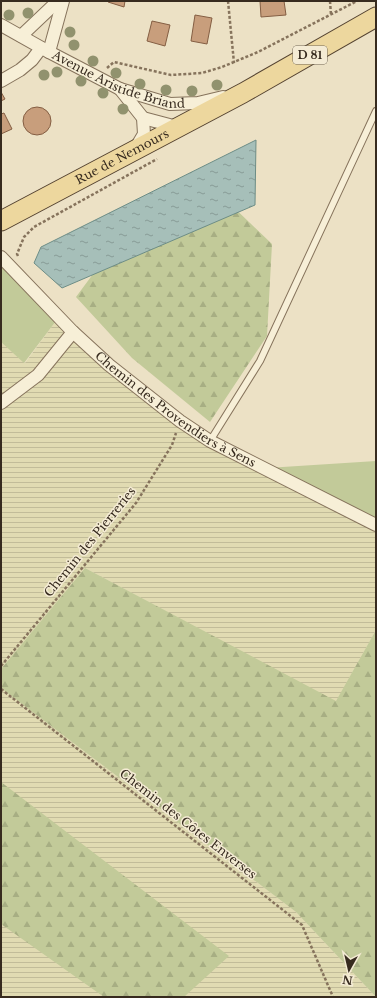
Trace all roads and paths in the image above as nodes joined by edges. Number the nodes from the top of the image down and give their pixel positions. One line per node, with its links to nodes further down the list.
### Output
1 (58, 1): 9 (street)
2 (63, 1): 10 (street)
3 (228, 1): 11 (path)
4 (330, 1): 6 (path)
5 (357, 1): 6 (path)
6 (331, 15): 11 (path)
7 (376, 17): 15 (main road, D 81)
8 (1, 25): 9 (street, Avenue Aristide Briand)
9 (21, 36): 10 (street, Avenue Aristide Briand)
10 (45, 50): 13 (street); 14 (street, Avenue Aristide Briand)
11 (234, 63): 12 (path)
12 (103, 72)
13 (1, 81)
14 (120, 89): 16 (street, Avenue Aristide Briand); 18 (street)
15 (243, 93): 16 (street, Avenue Aristide Briand); 19 (main road, Rue de Nemours / D 81)
16 (170, 104): 19 (street)
17 (376, 111): 28 (lane)
18 (143, 118): 19 (street); 20 (street)
19 (177, 127): 20 (main road, Rue de Nemours / D 81)
20 (134, 150): 22 (main road, Rue de Nemours / D 81)
21 (160, 158): 24 (path)
22 (1, 221)
23 (1, 257): 24 (street, Chemin des Provendiers à Sens)
24 (22, 278): 25 (street, Chemin des Provendiers à Sens)
25 (73, 332): 26 (street); 27 (street, Chemin des Provendiers à Sens)
26 (1, 403)
27 (180, 421): 28 (street, Chemin des Provendiers à Sens); 30 (path, Chemin des Pierreries)
28 (210, 441): 29 (street, Chemin des Provendiers à Sens)
29 (376, 525)
30 (1, 666)
31 (1, 689): 32 (path, Chemin des Côtes Enverses)
32 (333, 997)

